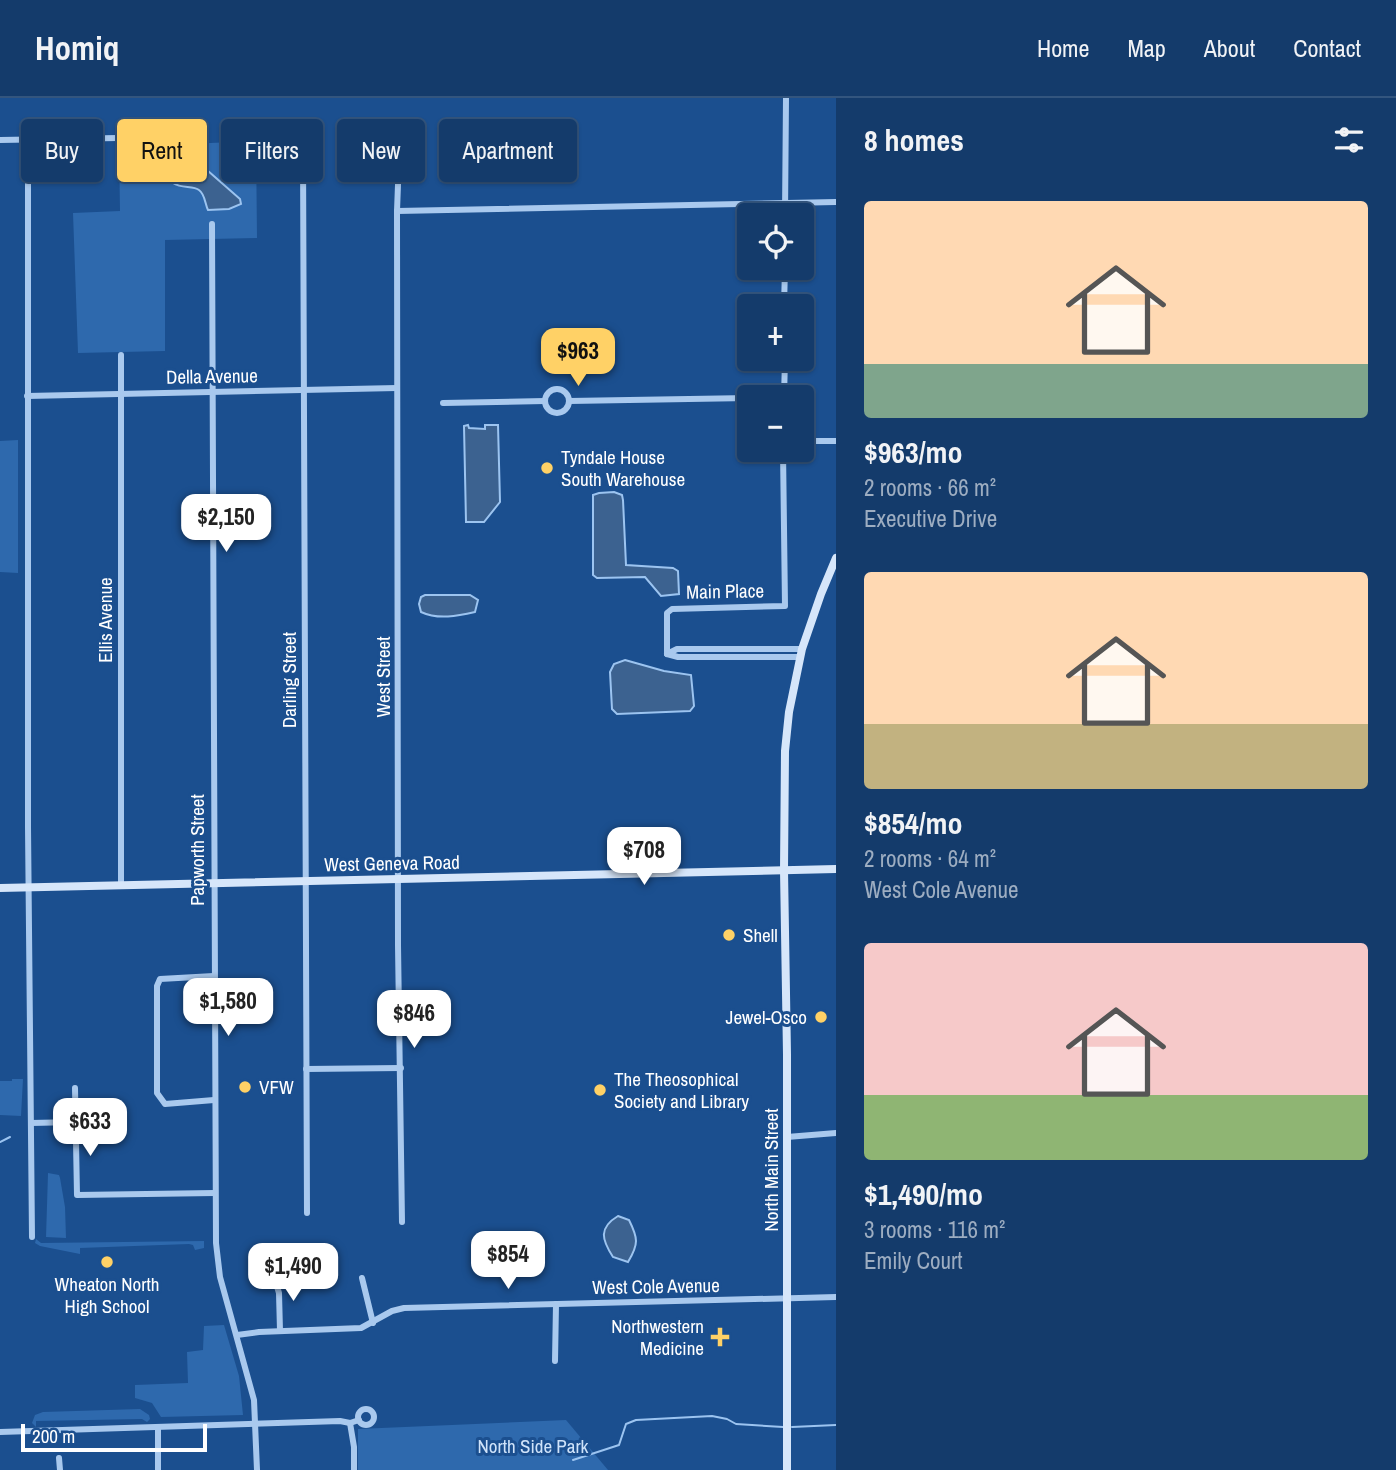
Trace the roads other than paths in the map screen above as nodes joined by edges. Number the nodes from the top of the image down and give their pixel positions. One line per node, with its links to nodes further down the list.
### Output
1 (786, 98): 7 (street)
2 (0, 140): 3 (street)
3 (21, 140)
4 (28, 182): 16 (street)
5 (303, 182): 13 (street, Darling Street)
6 (398, 182): 9 (street, West Street)
7 (785, 202): 8 (street); 9 (street)
8 (836, 202)
9 (397, 211): 12 (street, West Street)
10 (212, 225): 14 (street, Papworth Street)
11 (121, 355): 15 (street, Ellis Avenue)
12 (397, 388): 13 (street, Della Avenue); 28 (street, West Street)
13 (304, 391): 14 (street, Della Avenue); 29 (street, Darling Street)
14 (212, 392): 15 (street, Della Avenue); 30 (street, Papworth Street)
15 (121, 393): 16 (street, Della Avenue); 31 (street, Ellis Avenue)
16 (27, 396): 32 (street)
17 (737, 398): 19 (street)
18 (545, 401): 19 (street); 19 (street); 20 (street)
19 (569, 401)
20 (443, 404)
21 (814, 441): 22 (street)
22 (836, 441)
23 (783, 462): 25 (street, Main Place)
24 (836, 558): 25 (main road, North Main Street)
25 (801, 653): 27 (main road, North Main Street)
26 (836, 869): 27 (main road, West Geneva Road)
27 (784, 870): 28 (main road, West Geneva Road); 42 (main road, North Main Street)
28 (399, 878): 29 (main road, West Geneva Road); 35 (street, West Street)
29 (305, 881): 30 (main road, West Geneva Road); 36 (street, Darling Street)
30 (213, 883): 31 (main road, West Geneva Road); 34 (street, Papworth Street)
31 (121, 885): 32 (main road, West Geneva Road)
32 (29, 887): 33 (main road, West Geneva Road); 40 (street)
33 (0, 888)
34 (214, 976): 38 (street, Papworth Street); 38 (street)
35 (401, 1068): 36 (street); 45 (street, West Street)
36 (306, 1069): 44 (street, Darling Street)
37 (75, 1088): 39 (street)
38 (214, 1100): 43 (street, Papworth Street)
39 (76, 1122): 40 (street); 43 (street)
40 (31, 1123): 46 (street)
41 (836, 1133): 42 (street)
42 (787, 1137): 50 (main road, North Main Street)
43 (215, 1193): 54 (street, Papworth Street)
44 (307, 1213)
45 (402, 1222)
46 (32, 1237)
47 (362, 1278): 52 (street)
48 (275, 1280): 53 (street)
49 (836, 1297): 50 (street, West Cole Avenue)
50 (787, 1298): 51 (street, West Cole Avenue); 66 (main road, North Main Street)
51 (556, 1304): 52 (street, West Cole Avenue); 55 (street)
52 (373, 1323): 53 (street, West Cole Avenue)
53 (280, 1331): 54 (street, West Cole Avenue)
54 (237, 1335): 58 (street, Papworth Street)
55 (555, 1361)
56 (359, 1420): 57 (street)
57 (350, 1423): 58 (street); 65 (street)
58 (256, 1425): 59 (street); 64 (street, Papworth Street)
59 (158, 1428): 60 (street); 63 (street)
60 (0, 1432)
61 (60, 1458): 62 (street)
62 (60, 1470)
63 (158, 1470)
64 (257, 1470)
65 (354, 1470)
66 (787, 1470)

